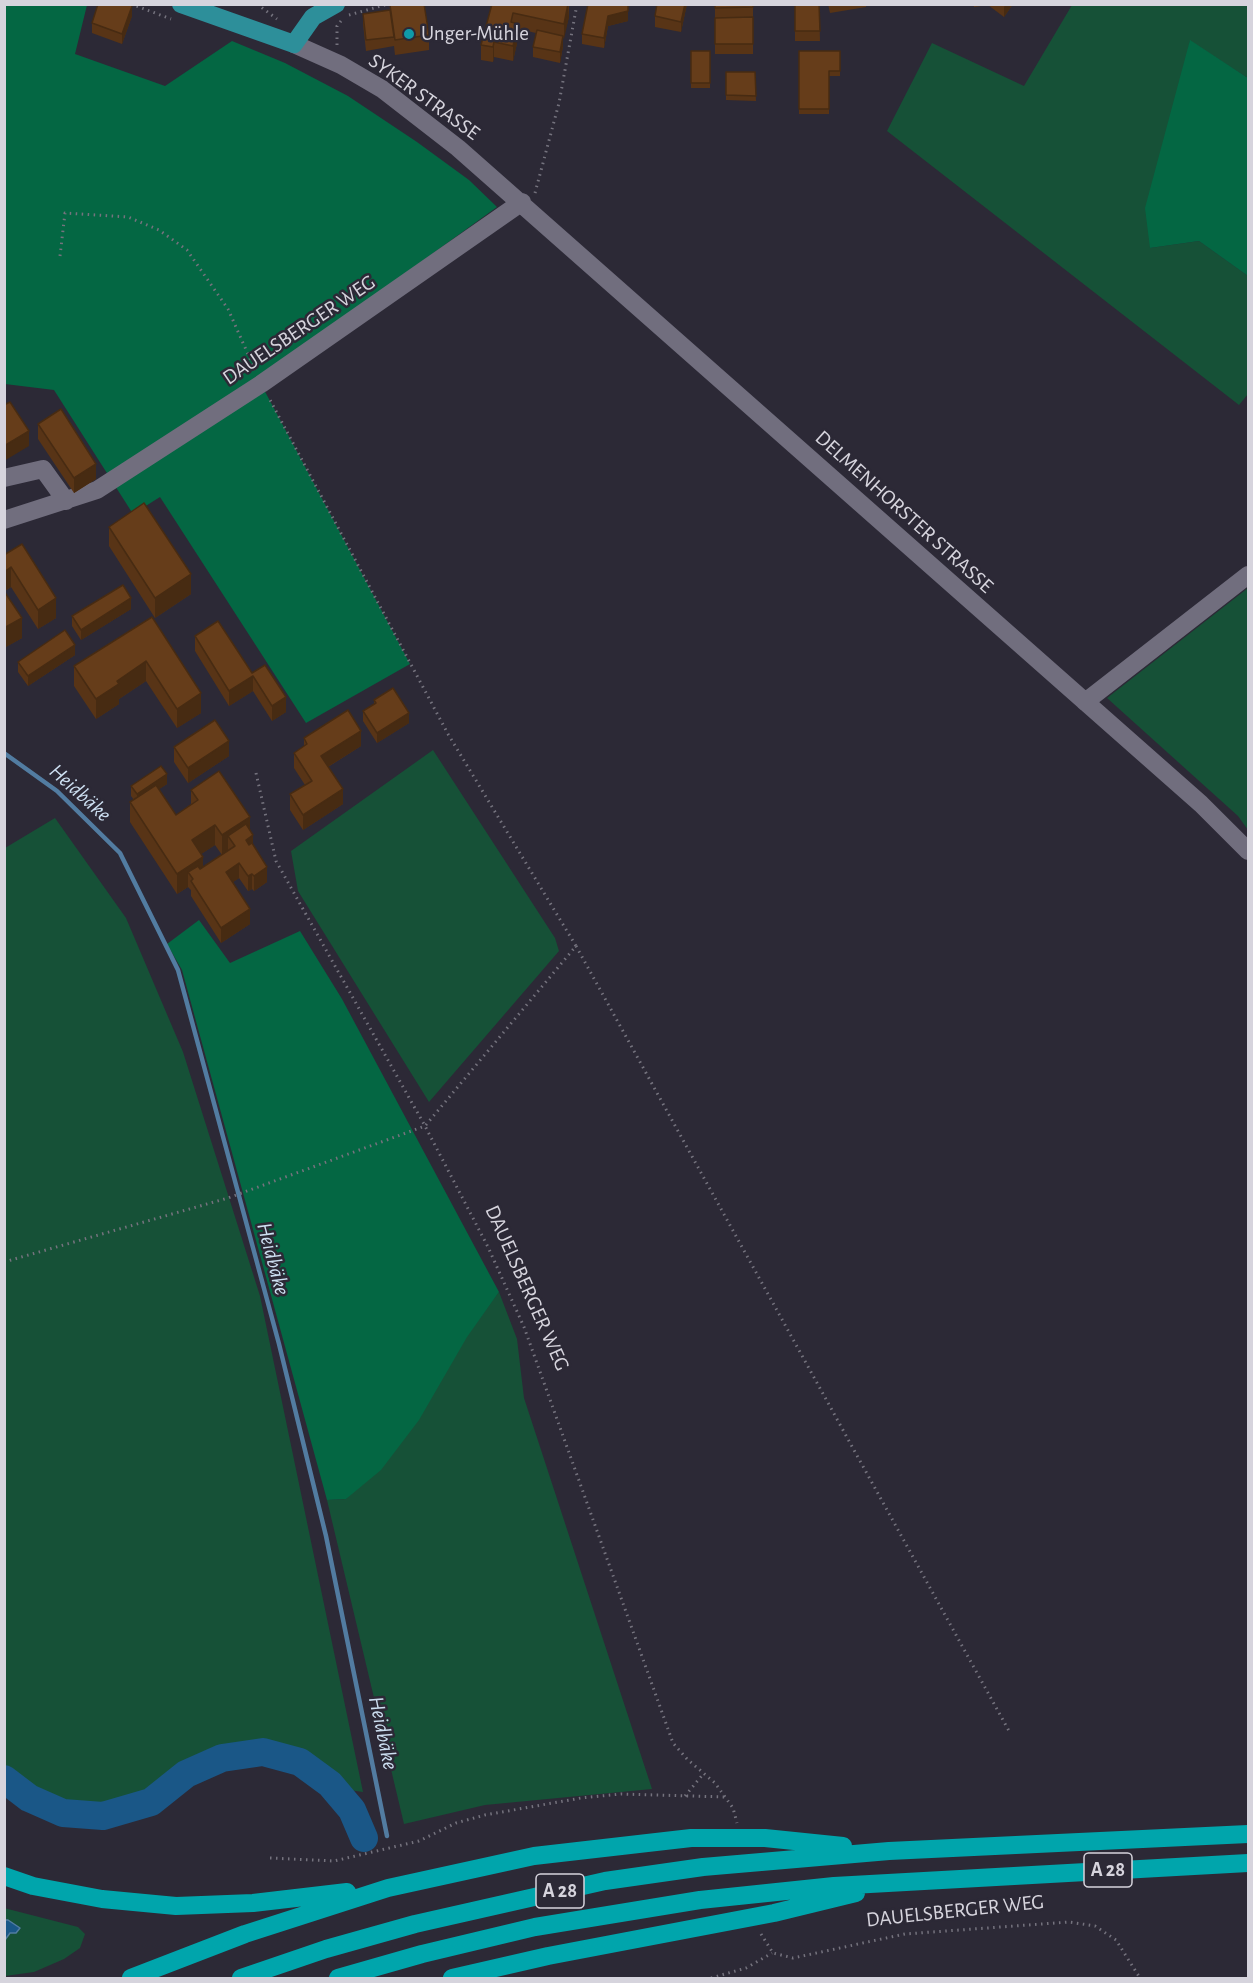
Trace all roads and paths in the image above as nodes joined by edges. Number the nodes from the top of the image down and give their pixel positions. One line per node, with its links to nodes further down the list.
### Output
1 (257, 4): 6 (path)
2 (336, 4): 6 (main road)
3 (388, 4): 7 (path)
4 (577, 4): 8 (path)
5 (191, 6): 6 (main road, SYKER STRASSE)
6 (298, 37): 8 (street, SYKER STRASSE)
7 (337, 45)
8 (525, 205): 10 (street, DAUELSBERGER WEG); 15 (street, DELMENHORSTER STRASSE)
9 (60, 256): 10 (path)
10 (261, 384): 12 (street, DAUELSBERGER WEG); 18 (path)
11 (4, 478): 12 (street)
12 (66, 501): 13 (street, DAUELSBERGER WEG)
13 (4, 520)
14 (1248, 575): 15 (street)
15 (1084, 702): 17 (street, DELMENHORSTER STRASSE)
16 (256, 773): 19 (path, DAUELSBERGER WEG)
17 (1248, 851)
18 (576, 946): 19 (path); 21 (path)
19 (425, 1126): 20 (path); 22 (path, DAUELSBERGER WEG)
20 (4, 1262)
21 (1009, 1731)
22 (704, 1773): 23 (path); 24 (path, DAUELSBERGER WEG)
23 (685, 1796): 24 (path); 28 (path)
24 (726, 1797): 25 (path, DAUELSBERGER WEG)
25 (738, 1826)
26 (1248, 1834): 27 (highway, A 28)
27 (889, 1851): 32 (highway); 36 (highway, A 28)
28 (270, 1858)
29 (1248, 1863): 31 (highway, A 28)
30 (4, 1876): 32 (highway)
31 (904, 1881): 37 (highway, A 28); 38 (highway)
32 (388, 1888): 35 (highway)
33 (761, 1935): 34 (path)
34 (773, 1953): 39 (path); 40 (path, DAUELSBERGER WEG)
35 (131, 1978)
36 (241, 1978)
37 (338, 1978)
38 (452, 1978)
39 (711, 1978)
40 (1140, 1978)

